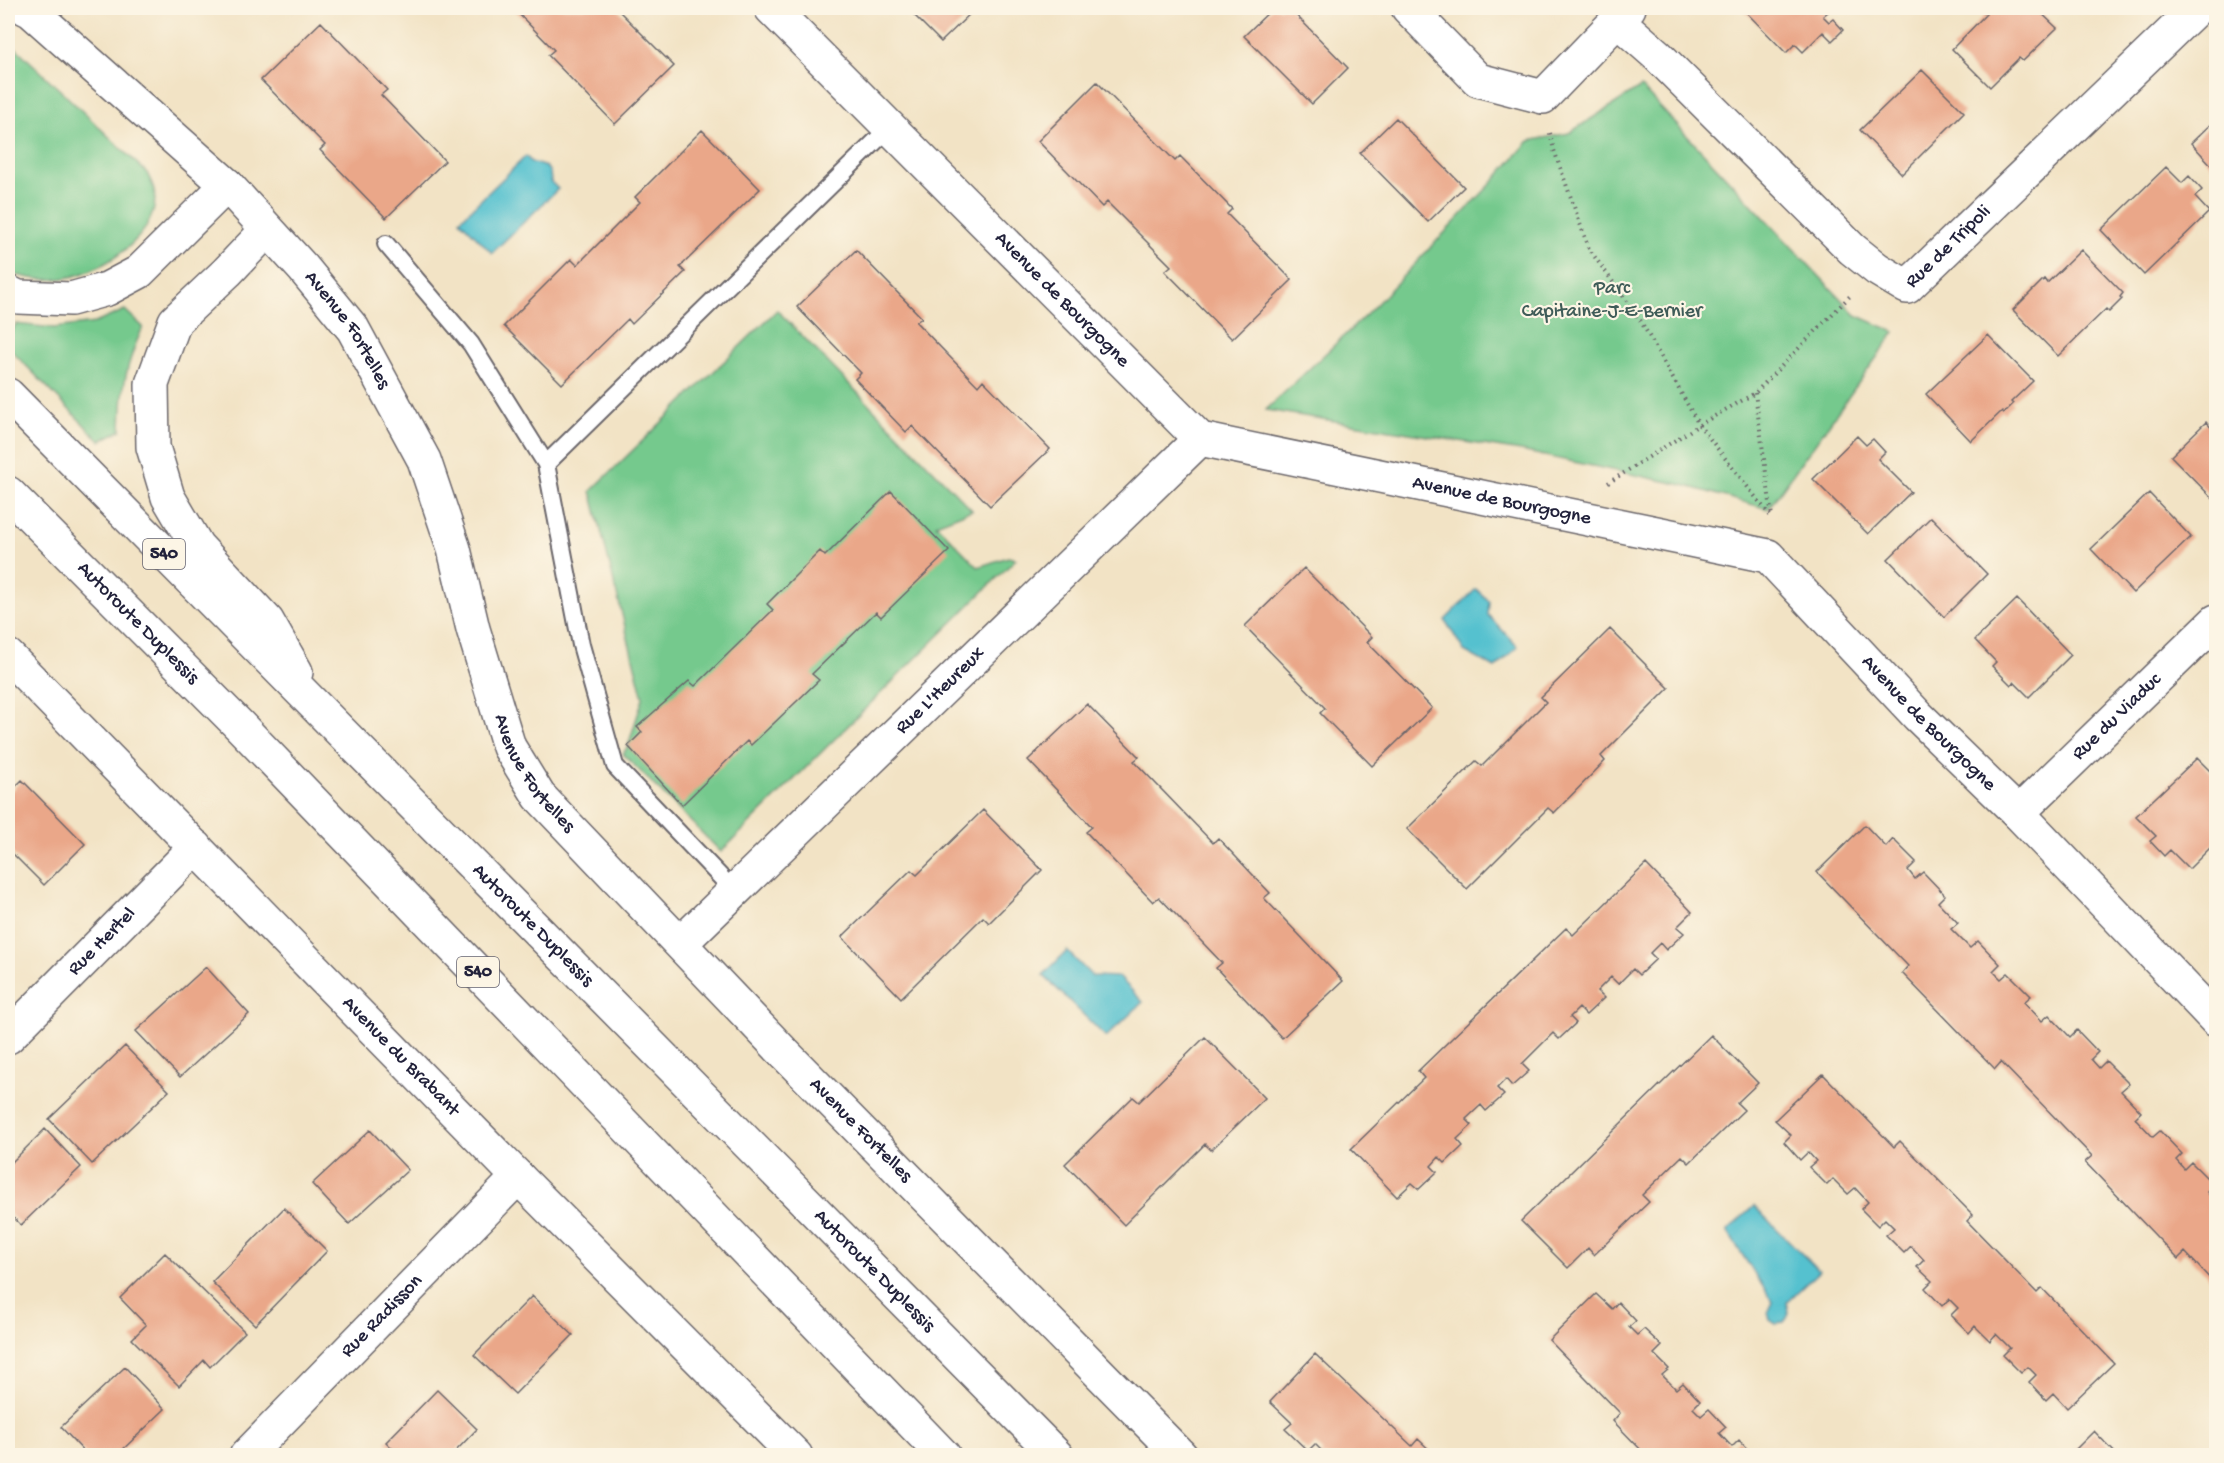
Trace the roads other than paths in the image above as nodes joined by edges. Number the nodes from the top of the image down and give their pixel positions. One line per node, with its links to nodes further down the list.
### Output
1 (25, 8): 7 (main road, Avenue Fortelles)
2 (771, 8): 6 (main road, Avenue de Bourgogne)
3 (1407, 8): 5 (main road)
4 (2197, 8): 5 (main road, Rue de Tripoli)
5 (1623, 14)
6 (890, 127): 12 (main road, Avenue de Bourgogne); 13 (lane)
7 (227, 185): 8 (main road, Avenue Fortelles); 10 (main road)
8 (267, 230): 17 (main road); 21 (main road, Avenue Fortelles)
9 (386, 244): 13 (lane)
10 (8, 292)
11 (8, 395): 17 (main road, Autoroute Duplessis / 540)
12 (1200, 439): 18 (main road, Avenue de Bourgogne); 20 (main road, Rue L'Heureux)
13 (546, 464): 20 (lane)
14 (8, 493): 27 (main road, Autoroute Duplessis / 540)
15 (2217, 621): 18 (main road, Rue du Viaduc)
16 (8, 656): 19 (main road, Avenue du Brabant)
17 (320, 712): 28 (main road, Autoroute Duplessis / 540)
18 (2018, 813): 22 (main road, Avenue de Bourgogne)
19 (196, 847): 23 (main road, Rue Hertel); 24 (main road, Avenue du Brabant)
20 (735, 891): 21 (main road, Rue L'Heureux)
21 (681, 944): 29 (main road, Avenue Fortelles)
22 (2217, 1020)
23 (8, 1037)
24 (518, 1177): 25 (main road, Rue Radisson); 26 (main road, Avenue du Brabant)
25 (246, 1455)
26 (796, 1455)
27 (944, 1455)
28 (1057, 1455)
29 (1181, 1455)

